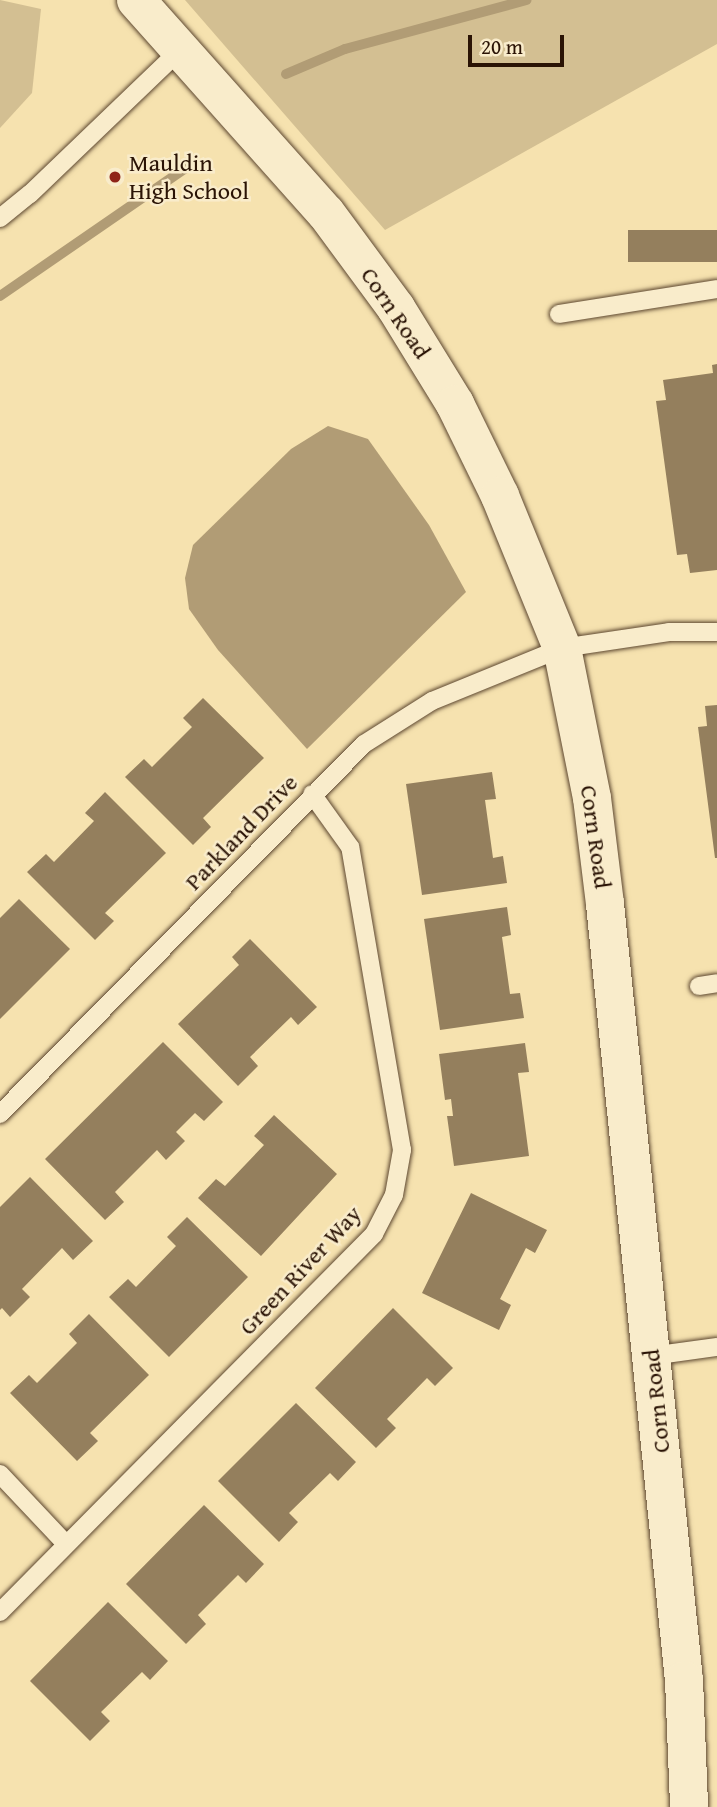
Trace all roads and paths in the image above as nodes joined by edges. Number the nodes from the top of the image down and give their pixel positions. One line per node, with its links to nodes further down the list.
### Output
1 (136, 0): 2 (street, Corn Road)
2 (181, 49): 3 (lane); 7 (street, Corn Road)
3 (0, 218)
4 (717, 289): 5 (lane)
5 (559, 314)
6 (717, 632): 7 (lane, Parkland Drive)
7 (562, 648): 8 (lane, Parkland Drive); 11 (street, Corn Road)
8 (312, 794): 9 (lane, Parkland Drive); 13 (lane, Green River Way)
9 (0, 1115)
10 (717, 1347): 11 (lane)
11 (651, 1356): 15 (street, Corn Road)
12 (0, 1474): 13 (lane)
13 (66, 1544): 14 (lane, Green River Way)
14 (0, 1612)
15 (689, 1807)

